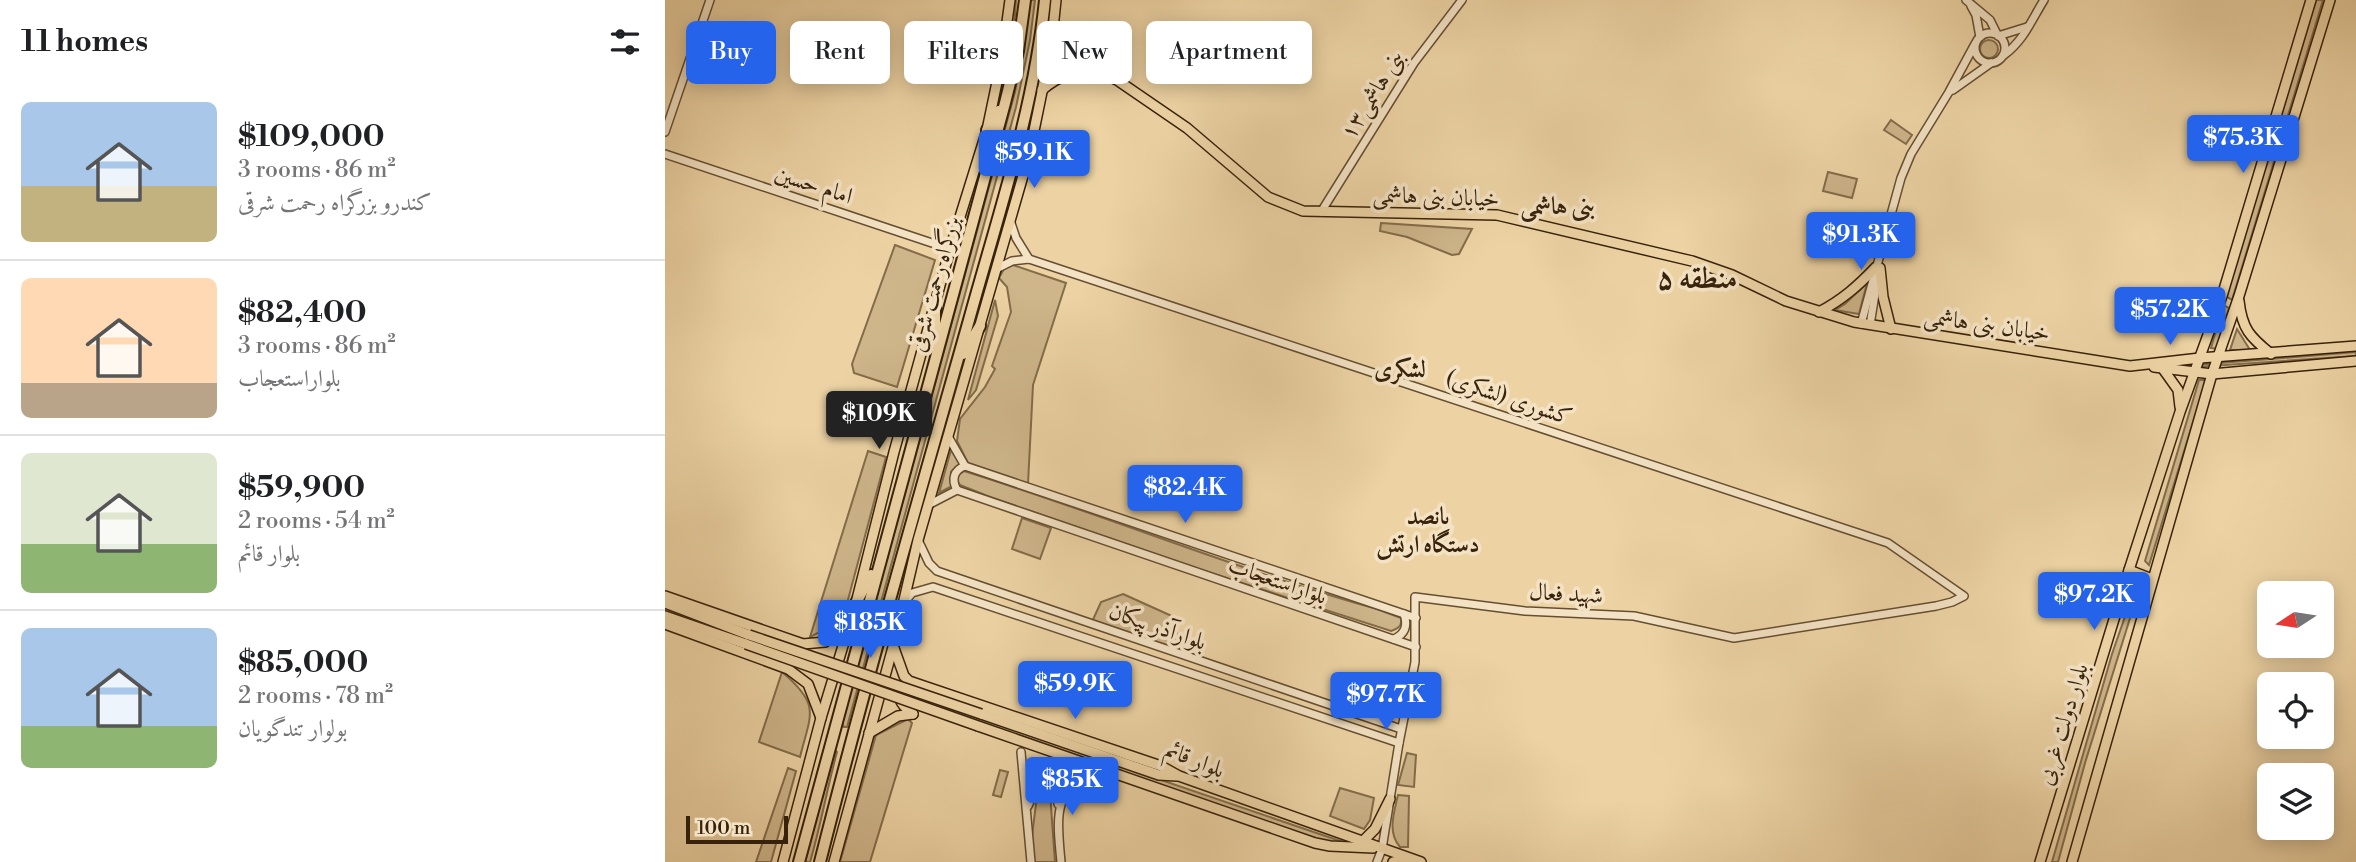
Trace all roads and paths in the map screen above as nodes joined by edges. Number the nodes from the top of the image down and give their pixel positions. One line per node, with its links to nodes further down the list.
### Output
1 (710, 0): 24 (street)
2 (1010, 0): 23 (main road)
3 (1025, 0): 22 (highway, بزرگراه رحمت شرقی)
4 (1045, 0): 45 (highway, بزرگراه رحمت شرقی)
5 (1056, 0): 11 (main road)
6 (1462, 0): 26 (street, بنی هاشمی۱۳)
7 (2044, 0): 12 (street)
8 (2311, 0): 32 (main road, بلوار دولت غربی)
9 (2330, 0): 33 (main road, بلوار دولت غربی)
10 (1967, 1): 13 (street); 14 (street)
11 (1054, 21)
12 (2027, 27): 13 (street); 15 (street)
13 (1998, 36): 14 (street); 15 (street)
14 (1977, 41): 16 (street); 21 (street)
15 (2002, 56): 16 (street)
16 (1991, 63): 21 (street)
17 (1043, 84): 20 (main road)
18 (1049, 84): 20 (main road)
19 (1123, 84): 26 (main road, خیابان بنی هاشمی)
20 (1042, 90): 27 (main road)
21 (1949, 92): 30 (street)
22 (1005, 103): 23 (highway); 41 (highway, بزرگراه رحمت شرقی)
23 (987, 130): 28 (main road)
24 (665, 132)
25 (665, 154): 28 (street, امام حسین)
26 (1321, 212): 35 (main road, خیابان بنی هاشمی)
27 (1010, 220): 29 (street); 31 (main road)
28 (950, 249): 34 (main road)
29 (1029, 259): 31 (street); 62 (street, کشوری (لشکری))
30 (1878, 268): 35 (main road); 36 (street); 38 (main road)
31 (996, 269): 37 (main road)
32 (2222, 296): 33 (main road); 42 (main road, بلوار دولت غربی)
33 (2239, 296): 40 (main road); 43 (main road, بلوار دولت غربی)
34 (935, 307): 41 (highway); 65 (main road)
35 (1819, 312): 36 (main road, خیابان بنی هاشمی)
36 (1866, 325): 38 (main road, خیابان بنی هاشمی)
37 (980, 326): 45 (highway); 51 (main road)
38 (1891, 329): 46 (main road, خیابان بنی هاشمی)
39 (2356, 346): 40 (main road, خیابان بنی هاشمی)
40 (2271, 354): 43 (main road, خیابان بنی هاشمی)
41 (936, 357): 56 (highway, بزرگراه رحمت شرقی)
42 (2200, 358): 43 (main road, خیابان بنی هاشمی); 46 (main road, خیابان بنی هاشمی); 48 (main road, بلوار دولت غربی)
43 (2217, 358): 49 (main road, بلوار دولت غربی)
44 (2356, 361): 49 (main road, خیابان بنی هاشمی)
45 (956, 365): 92 (highway, بزرگراه رحمت شرقی)
46 (2145, 366): 47 (main road, خیابان بنی هاشمی)
47 (2163, 369): 48 (main road, خیابان بنی هاشمی); 50 (main road)
48 (2195, 373): 49 (main road, خیابان بنی هاشمی); 50 (main road, بلوار دولت غربی)
49 (2212, 374): 59 (main road, بلوار دولت غربی)
50 (2180, 412): 57 (main road, بلوار دولت غربی)
51 (949, 438): 52 (street); 54 (main road)
52 (965, 466): 53 (street); 67 (street, بلواراستعجاب)
53 (957, 490): 54 (street); 74 (street, بلواراستعجاب)
54 (930, 504): 55 (main road)
55 (918, 540): 58 (street); 66 (main road)
56 (880, 558): 65 (highway); 91 (highway, بزرگراه رحمت شرقی)
57 (2129, 570): 59 (main road); 111 (main road, بلوار دولت غربی)
58 (937, 571): 60 (street); 63 (street, بلوارآذر پیکان)
59 (2152, 579): 112 (main road, بلوار دولت غربی)
60 (933, 587): 66 (street); 68 (street, بلوارآذر پیکان)
61 (665, 596): 75 (main road)
62 (1964, 596): 70 (street, شهید فعال)
63 (1023, 600): 68 (street); 76 (street, بلوارآذر پیکان)
64 (665, 603): 73 (main road)
65 (856, 603): 72 (main road)
66 (903, 604): 77 (main road)
67 (1404, 614): 70 (street, بلواراستعجاب); 74 (street)
68 (1019, 615): 79 (street, بلوارآذر پیکان)
69 (665, 616): 73 (main road)
70 (1416, 618): 78 (street)
71 (665, 624): 81 (main road)
72 (849, 625): 75 (main road); 87 (main road)
73 (748, 640): 96 (main road, bridge); 101 (main road, بلوار قائم, bridge)
74 (1393, 640): 78 (street, بلواراستعجاب)
75 (795, 642): 81 (main road)
76 (1148, 643): 79 (street); 80 (street, بلوارآذر پیکان)
77 (893, 647): 83 (main road); 90 (main road)
78 (1416, 648): 89 (street)
79 (1145, 658): 82 (street, بلوارآذر پیکان)
80 (1216, 666): 82 (street); 84 (street, بلوارآذر پیکان)
81 (788, 668): 87 (main road)
82 (1210, 680): 85 (street, بلوارآذر پیکان)
83 (918, 684): 90 (main road); 96 (main road, بلوار قائم)
84 (1297, 694): 85 (street); 86 (street, بلوارآذر پیکان)
85 (1294, 708): 88 (street, بلوارآذر پیکان)
86 (1360, 715): 88 (street); 89 (street, بلوارآذر پیکان)
87 (821, 718): 103 (main road)
88 (1356, 729): 93 (street, بلوارآذر پیکان)
89 (1401, 729): 93 (street)
90 (869, 733): 106 (main road)
91 (832, 736): 92 (highway); 104 (highway, بزرگراه رحمت شرقی)
92 (850, 742): 105 (highway, بزرگراه رحمت شرقی)
93 (1399, 743): 97 (street)
94 (1021, 752): 99 (street)
95 (1075, 771): 98 (street)
96 (1179, 776): 100 (main road, بلوار قائم)
97 (1390, 799): 100 (main road); 101 (street)
98 (1059, 808): 99 (street); 108 (street)
99 (1027, 809): 107 (street)
100 (1363, 841): 101 (main road, بلوار قائم)
101 (1382, 849): 102 (main road, بلوار قائم); 109 (street)
102 (1416, 860): 110 (main road)
103 (783, 862)
104 (799, 862)
105 (820, 862)
106 (834, 862)
107 (1031, 862)
108 (1061, 862)
109 (1377, 862)
110 (1393, 862)
111 (2041, 862)
112 (2072, 862)

